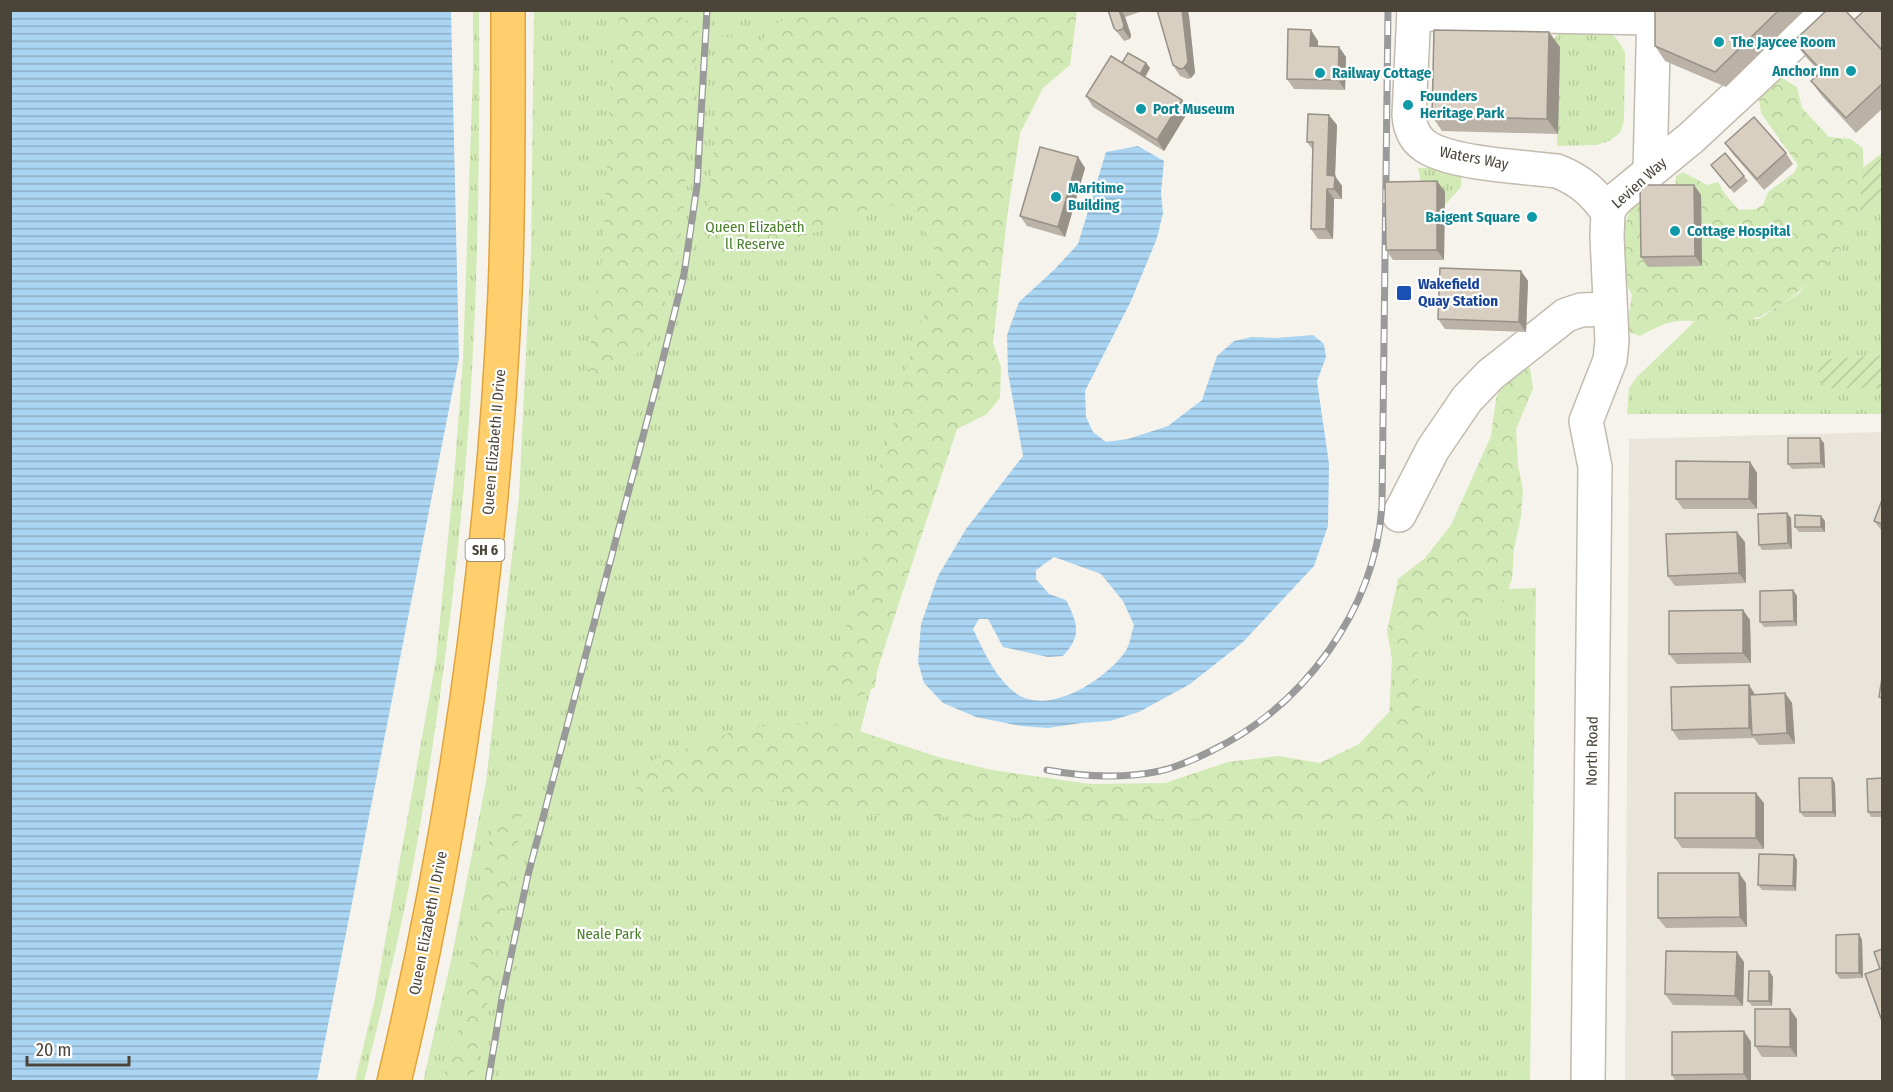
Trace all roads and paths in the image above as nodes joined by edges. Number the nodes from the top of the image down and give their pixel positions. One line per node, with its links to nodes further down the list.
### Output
1 (508, 10): 10 (highway, Queen Elizabeth II Drive / SH 6)
2 (1829, 10): 5 (street, Levien Way)
3 (1414, 12): 4 (street); 6 (street, Waters Way)
4 (1654, 14): 5 (street)
5 (1650, 171): 6 (street, Levien Way)
6 (1608, 213): 7 (street, Levien Way)
7 (1610, 309): 8 (street, Levien Way); 9 (street)
8 (1586, 421): 11 (street, North Road)
9 (1399, 514)
10 (394, 1082)
11 (1588, 1082)

